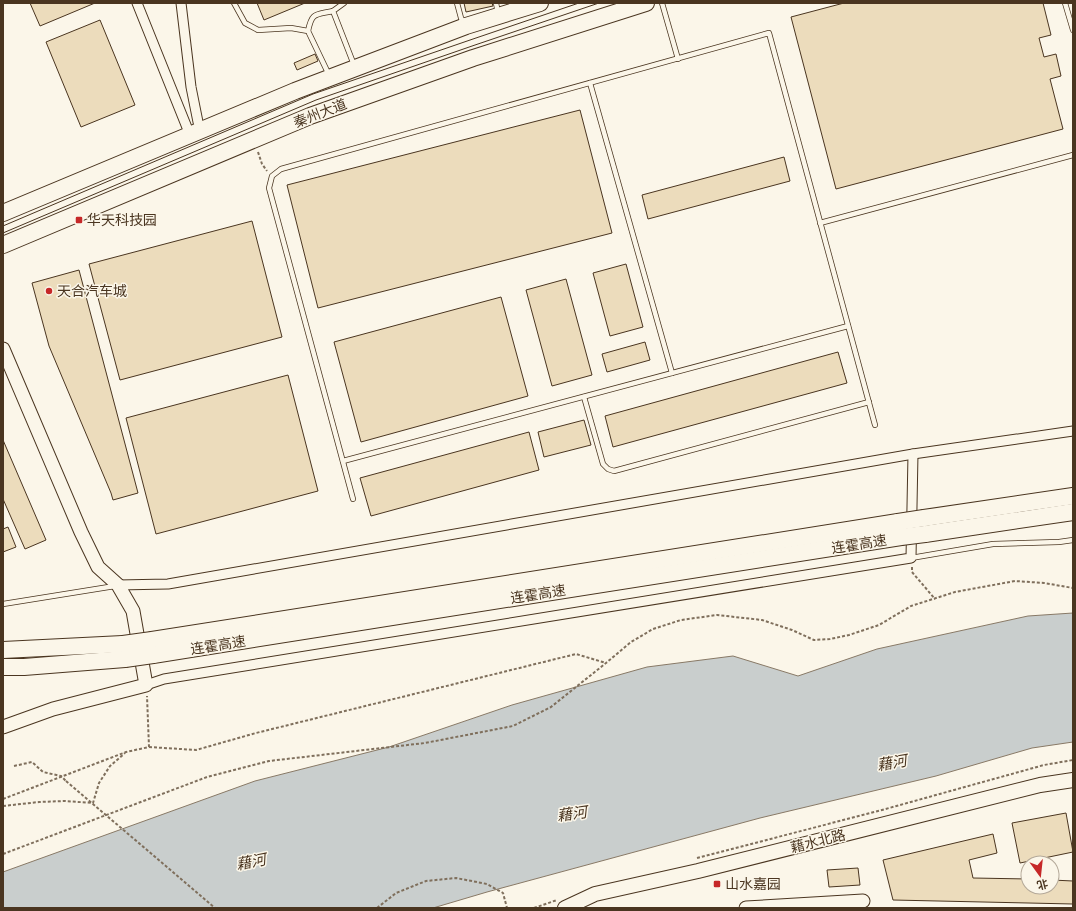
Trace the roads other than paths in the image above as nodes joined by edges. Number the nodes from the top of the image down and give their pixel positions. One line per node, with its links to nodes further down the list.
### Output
1 (137, 3): 19 (street)
2 (181, 3): 19 (street)
3 (234, 3): 14 (lane)
4 (344, 3): 11 (lane)
5 (457, 3): 12 (lane)
6 (540, 3): 10 (highway, 秦州大道)
7 (646, 3): 23 (highway, 秦州大道)
8 (662, 3): 15 (lane)
9 (1066, 3): 13 (lane)
10 (497, 10): 12 (highway, 秦州大道)
11 (333, 11): 14 (lane); 16 (lane)
12 (466, 26): 16 (highway, 秦州大道)
13 (1073, 30)
14 (308, 31): 17 (lane)
15 (678, 59): 18 (lane); 22 (lane)
16 (356, 68): 17 (highway, 秦州大道)
17 (330, 78): 19 (highway, 秦州大道)
18 (590, 83): 26 (lane); 32 (lane)
19 (196, 132): 21 (highway, 秦州大道)
20 (1073, 155): 22 (lane)
21 (3, 213)
22 (820, 224): 24 (lane)
23 (3, 245)
24 (848, 326): 26 (lane); 28 (lane)
25 (3, 349): 39 (street)
26 (672, 373): 27 (lane)
27 (584, 396): 28 (lane); 32 (lane)
28 (869, 402): 29 (lane)
29 (875, 425)
30 (1073, 430): 31 (street)
31 (913, 454): 38 (street); 39 (street)
32 (343, 461): 34 (lane)
33 (1073, 496): 36 (highway, 连霍高速)
34 (353, 500)
35 (1073, 512): 36 (highway, 连霍高速)
36 (924, 526): 42 (highway, 连霍高速, bridge)
37 (1073, 540): 38 (lane)
38 (910, 558): 44 (street)
39 (118, 585): 40 (lane); 44 (street)
40 (3, 604)
41 (3, 650): 42 (highway, 连霍高速)
42 (124, 651): 43 (highway, 连霍高速)
43 (3, 666)
44 (146, 685): 45 (street)
45 (3, 727)
46 (1073, 780): 48 (main road, 藉水北路)
47 (1073, 786): 50 (main road, 藉水北路)
48 (562, 903)
49 (863, 904): 51 (street)
50 (587, 908)
51 (746, 908)

